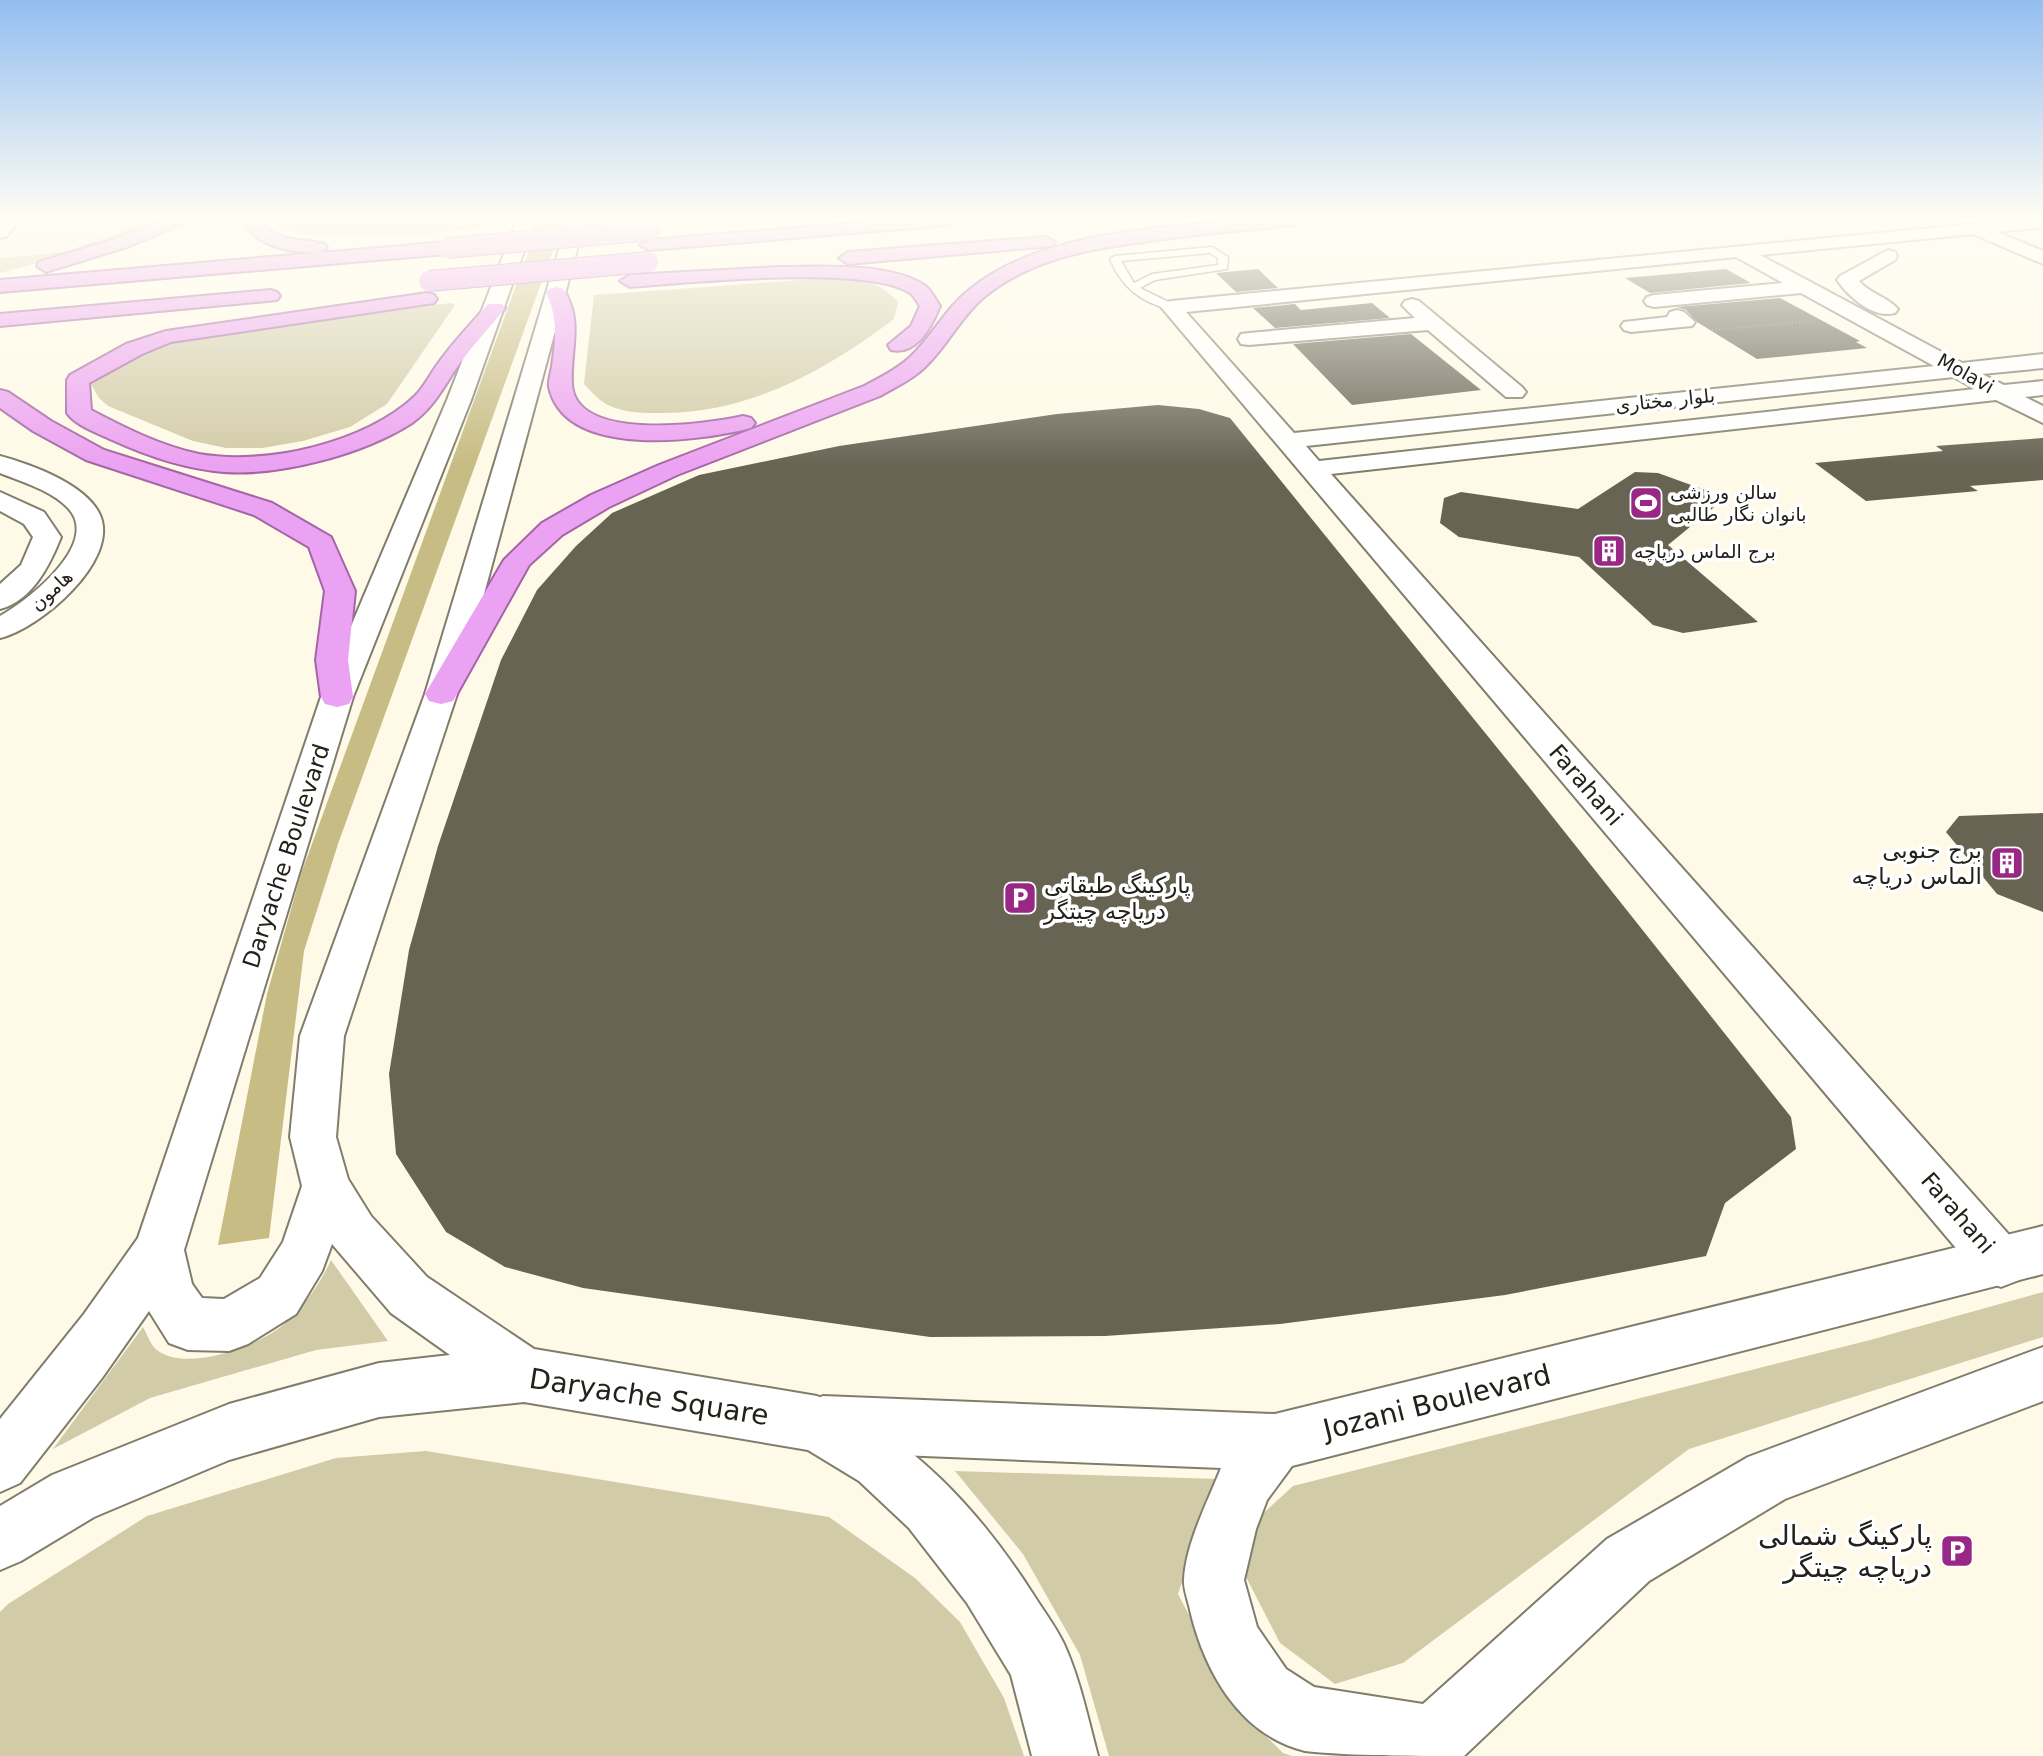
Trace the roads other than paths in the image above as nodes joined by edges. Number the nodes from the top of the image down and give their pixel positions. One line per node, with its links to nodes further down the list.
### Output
1 (29, 302): 16 (highway)
2 (202, 302): 19 (highway)
3 (318, 302): 25 (highway)
4 (320, 302): 18 (highway)
5 (497, 302): 18 (street, Daryache Boulevard)
6 (553, 302): 42 (street)
7 (562, 302): 30 (highway)
8 (927, 302): 28 (highway)
9 (968, 302): 42 (highway)
10 (1158, 302): 17 (lane)
11 (1223, 302): 17 (street)
12 (1408, 302): 21 (street)
13 (1655, 302): 22 (street)
14 (1833, 302): 26 (street, Molavi)
15 (1874, 302): 20 (street)
16 (0, 304)
17 (1171, 307): 36 (street, Farahani)
18 (495, 308): 43 (street, Daryache Boulevard)
19 (0, 320)
20 (1910, 320)
21 (1433, 323): 24 (street); 32 (street)
22 (1631, 326)
23 (1934, 333): 26 (street)
24 (1249, 339)
25 (0, 340)
26 (1934, 356): 29 (street, Molavi)
27 (2043, 361): 29 (street, بلوار مختاری)
28 (877, 362)
29 (1957, 368): 33 (street, Molavi); 36 (street, بلوار مختاری)
30 (845, 379)
31 (2043, 388): 33 (street, بلوار مختاری)
32 (1514, 392)
33 (2000, 392): 35 (street, Molavi); 38 (street, بلوار مختاری)
34 (0, 397): 43 (highway)
35 (2043, 416)
36 (1288, 441): 38 (street, Farahani)
37 (0, 464): 41 (street, هامون)
38 (1312, 469): 46 (street, Farahani)
39 (0, 500): 40 (street, هامون)
40 (0, 600)
41 (0, 629)
42 (441, 694): 44 (street)
43 (337, 697): 45 (street, Daryache Boulevard)
44 (326, 1186): 45 (street); 48 (street)
45 (159, 1250): 51 (street, Daryache Boulevard)
46 (2022, 1256): 50 (street, Jozani Boulevard)
47 (2043, 1374): 53 (street)
48 (524, 1375): 49 (street, Daryache Square); 52 (street, Daryache Square)
49 (817, 1424): 50 (street, Jozani Boulevard); 54 (street, Daryache Square)
50 (1275, 1442): 53 (street)
51 (0, 1463)
52 (0, 1540)
53 (1429, 1747)
54 (1065, 1756)

